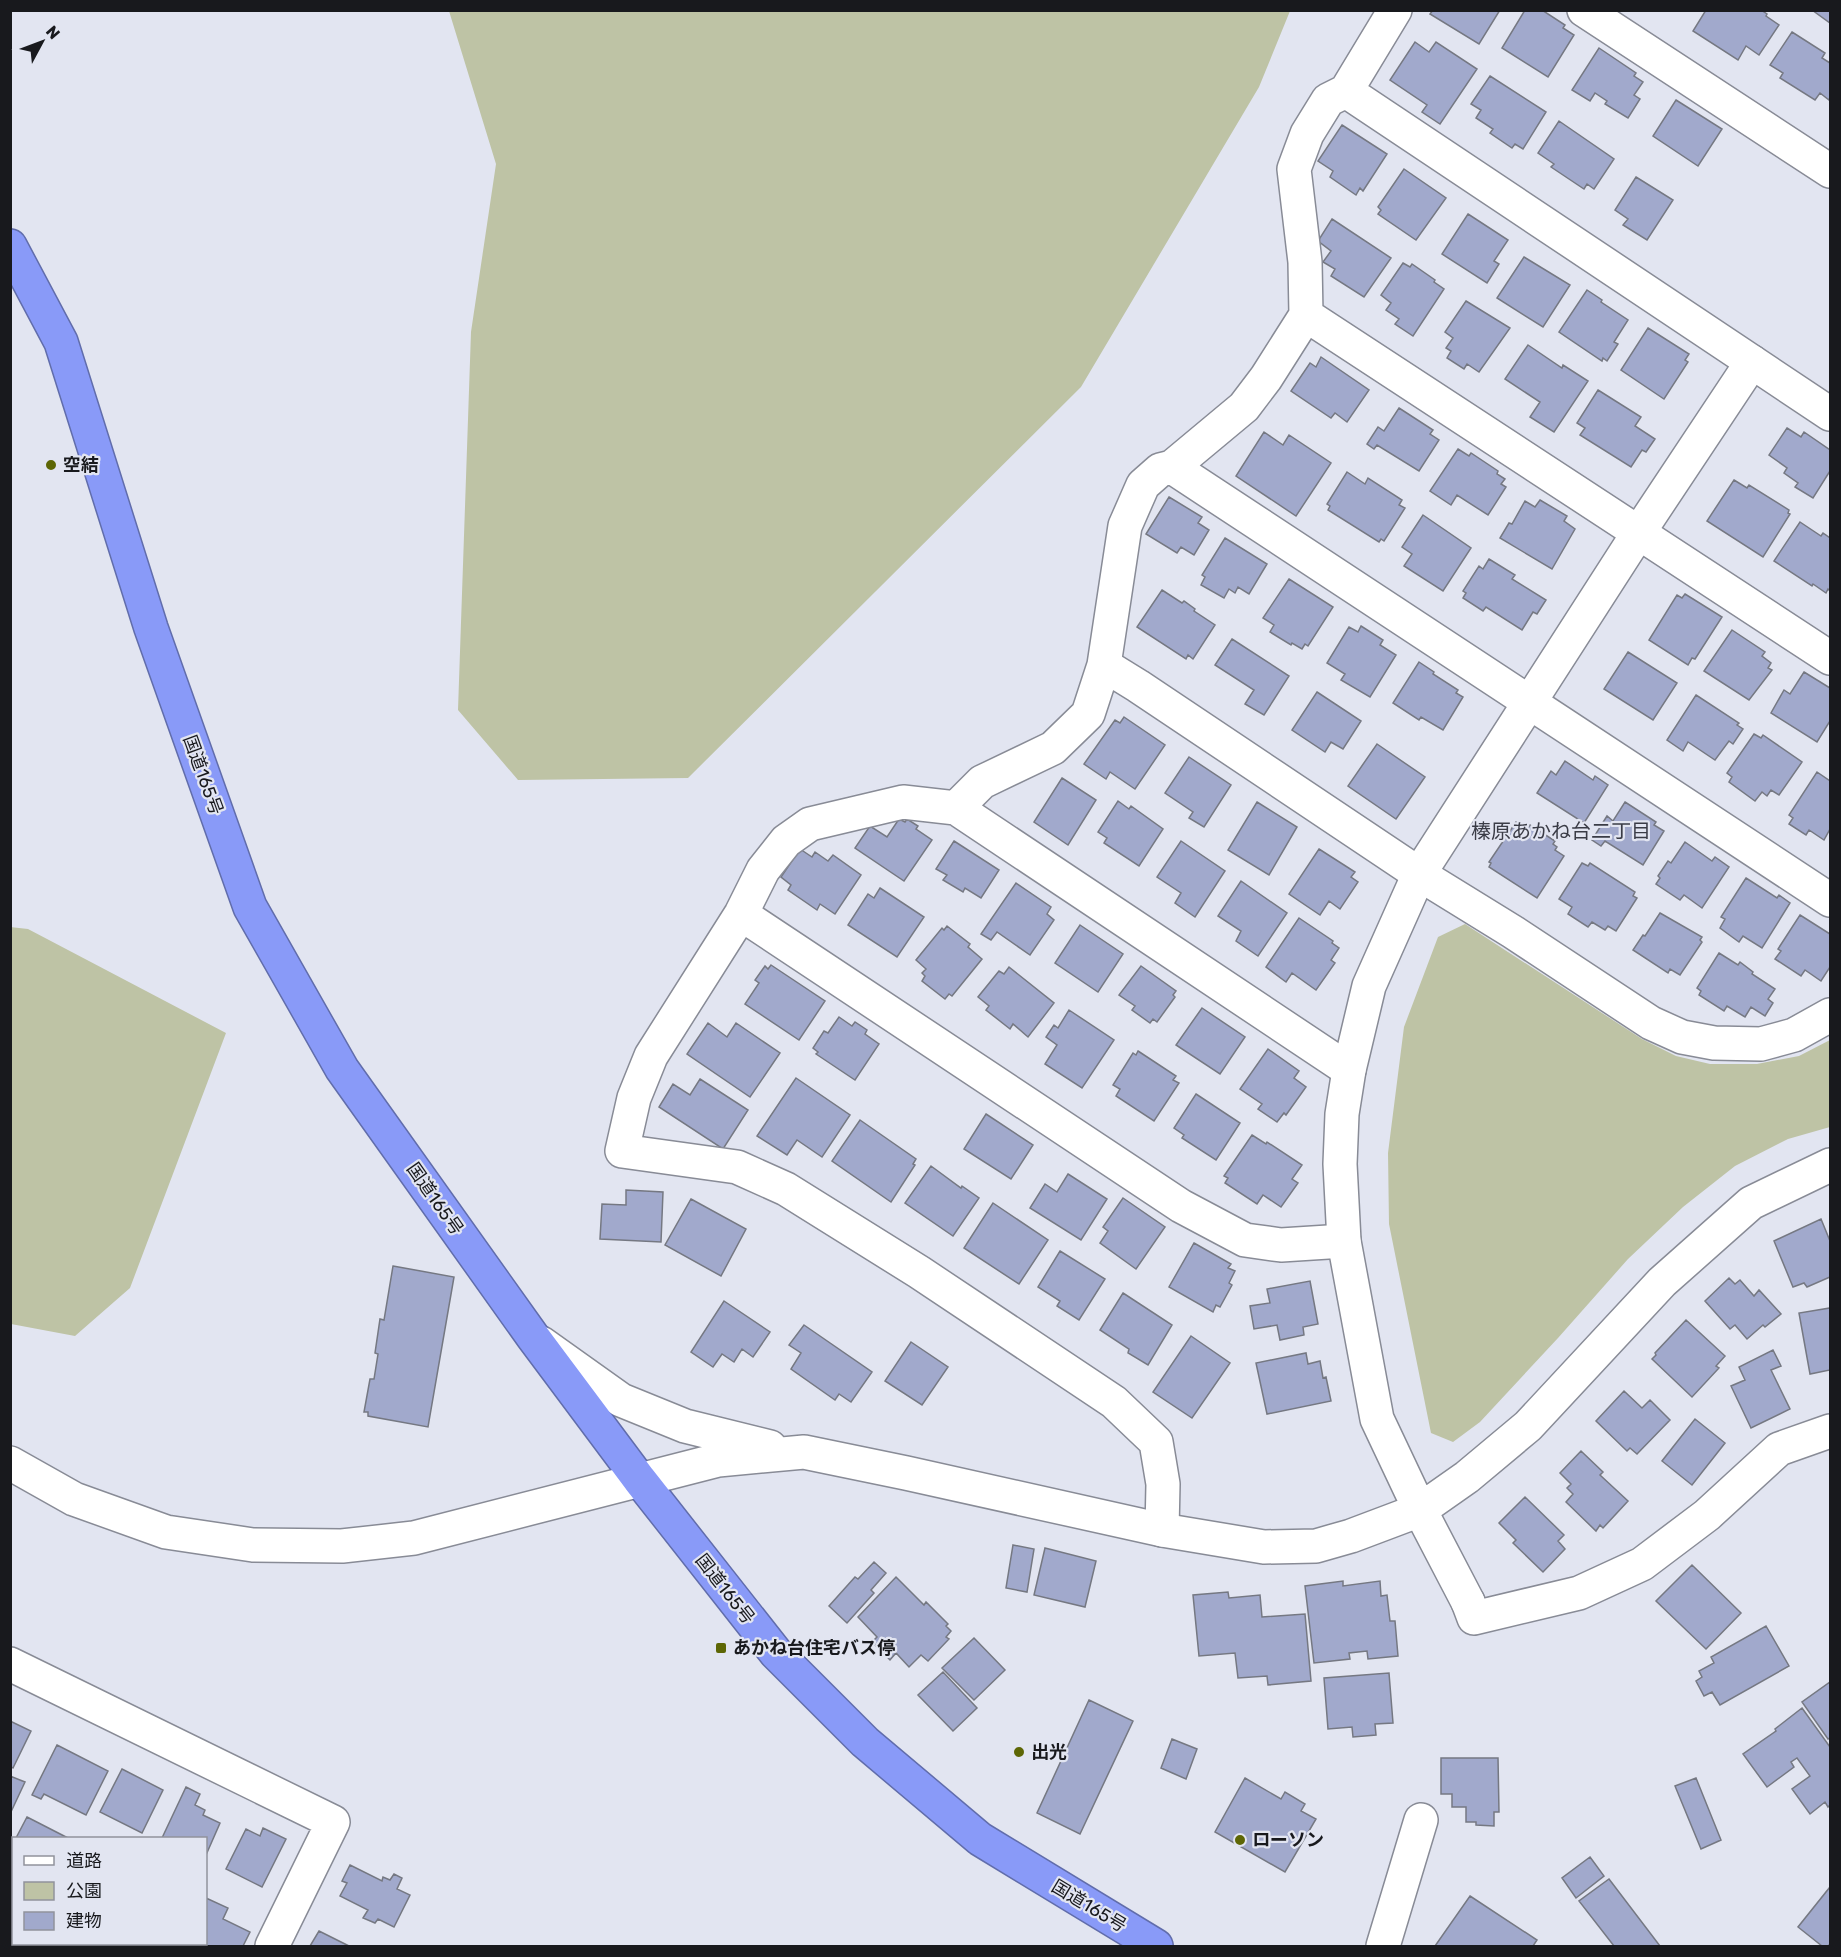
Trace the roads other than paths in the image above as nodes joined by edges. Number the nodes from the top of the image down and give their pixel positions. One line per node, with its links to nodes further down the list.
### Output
1 (1395, 10): 3 (street)
2 (1584, 10): 4 (street)
3 (1346, 91): 6 (street); 7 (street)
4 (1830, 171)
5 (10, 246): 22 (highway, 国道165号)
6 (1306, 315): 9 (street); 10 (street)
7 (1752, 362): 8 (street); 10 (street)
8 (1830, 414)
9 (1172, 467): 12 (street); 13 (street)
10 (1639, 532): 11 (street); 13 (street)
11 (1830, 658)
12 (1104, 665): 14 (street); 15 (street)
13 (1528, 703): 15 (street); 16 (street)
14 (957, 808): 17 (street); 19 (street)
15 (1419, 874): 18 (street); 19 (street)
16 (1830, 900)
17 (741, 914): 21 (street); 28 (street)
18 (1830, 1015)
19 (1348, 1070): 21 (street)
20 (1830, 1165): 27 (street)
21 (1344, 1241): 27 (street)
22 (532, 1337): 24 (street); 26 (highway, 国道165号)
23 (1830, 1431): 27 (street)
24 (794, 1453): 26 (street); 28 (street)
25 (10, 1462): 26 (street)
26 (639, 1479): 32 (highway, 国道165号)
27 (1420, 1510): 28 (street)
28 (1162, 1530)
29 (10, 1664): 31 (street)
30 (1421, 1820): 33 (street)
31 (272, 1947)
32 (1156, 1947)
33 (1383, 1947)

